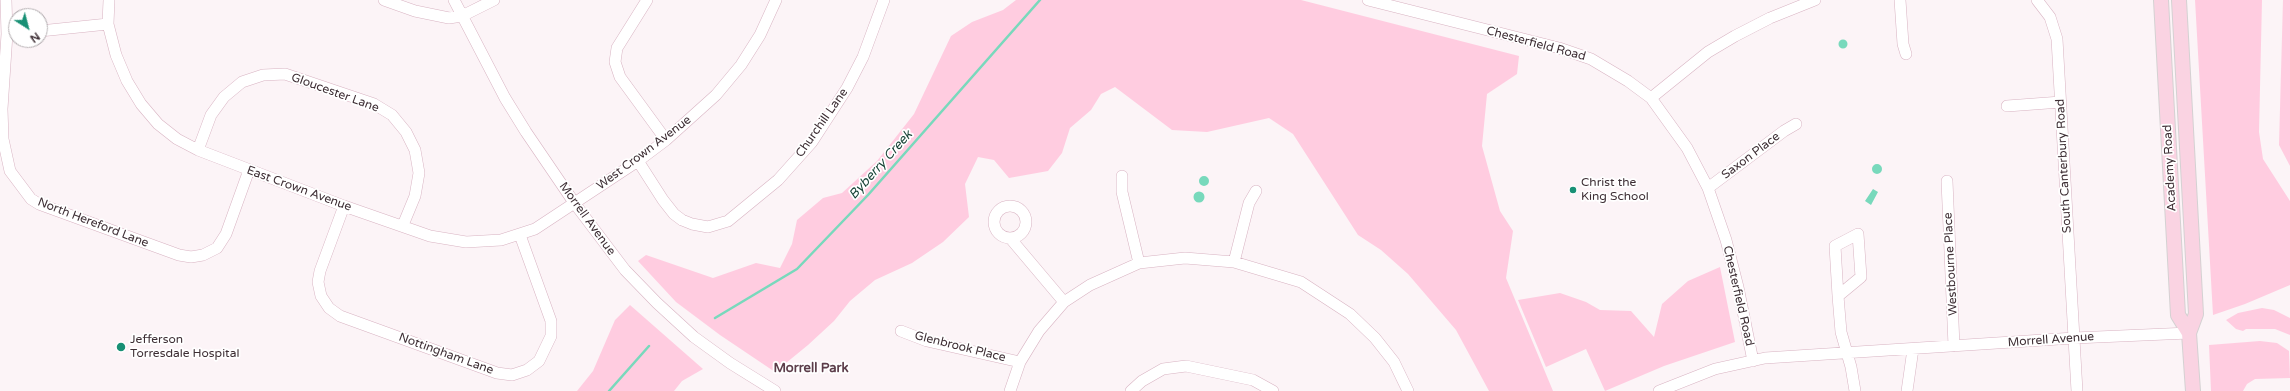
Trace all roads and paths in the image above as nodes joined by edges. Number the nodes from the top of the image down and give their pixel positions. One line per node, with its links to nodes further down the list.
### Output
1 (6, 0): 18 (street, North Hereford Lane)
2 (109, 0): 16 (street, East Crown Avenue)
3 (384, 0): 15 (street)
4 (454, 0): 15 (street, Morrell Avenue)
5 (494, 0): 15 (street)
6 (647, 0): 25 (street)
7 (776, 0): 25 (street, West Crown Avenue)
8 (884, 0): 27 (street, Churchill Lane)
9 (1368, 0): 20 (street, Chesterfield Road)
10 (1815, 0): 20 (street)
11 (1900, 0): 19 (street)
12 (2037, 0): 21 (street, South Canterbury Road)
13 (2161, 0): 43 (main road, Academy Road)
14 (2179, 0): 43 (main road, Academy Road)
15 (462, 16): 33 (street, Morrell Avenue)
16 (108, 24): 17 (street); 26 (street, East Crown Avenue)
17 (48, 30)
18 (8, 33): 24 (street, North Hereford Lane)
19 (1906, 54)
20 (1650, 98): 31 (street, Chesterfield Road)
21 (2060, 102): 22 (street); 44 (street, South Canterbury Road)
22 (2007, 106)
23 (1796, 124): 31 (street, Saxon Place)
24 (2, 139): 28 (street, North Hereford Lane)
25 (666, 140): 27 (street, West Crown Avenue)
26 (198, 150): 28 (street, East Crown Avenue); 35 (street, Gloucester Lane)
27 (638, 162): 33 (street, West Crown Avenue)
28 (249, 170): 34 (street, East Crown Avenue)
29 (1122, 176): 39 (street)
30 (1947, 181): 45 (street, Westbourne Place)
31 (1708, 188): 48 (street, Chesterfield Road)
32 (1256, 191): 38 (street)
33 (575, 204): 36 (street, East Crown Avenue); 51 (street, Morrell Avenue)
34 (344, 206): 35 (street, East Crown Avenue); 36 (street, Nottingham Lane)
35 (403, 225): 36 (street, East Crown Avenue)
36 (520, 235)
37 (1010, 238): 41 (street)
38 (1234, 262): 39 (street); 55 (street)
39 (1139, 263): 41 (street)
40 (1838, 296): 40 (street); 47 (street)
41 (1064, 302): 49 (street)
42 (901, 331): 49 (street, Glenbrook Place)
43 (2190, 333): 44 (street, Morrell Avenue); 60 (main road, Academy Road)
44 (2074, 338): 45 (street, Morrell Avenue); 59 (street, South Canterbury Road)
45 (1954, 346): 46 (street, Morrell Avenue)
46 (1913, 348): 47 (street, Morrell Avenue); 58 (street)
47 (1846, 352): 48 (street, Morrell Avenue); 57 (street)
48 (1752, 361): 50 (street, Morrell Avenue)
49 (1020, 362): 52 (street)
50 (1681, 386): 56 (street, Morrell Avenue)
51 (771, 390)
52 (1010, 391)
53 (1131, 391): 54 (street)
54 (1273, 391)
55 (1408, 391)
56 (1659, 391)
57 (1855, 391)
58 (1907, 391)
59 (2077, 391)
60 (2193, 391)

